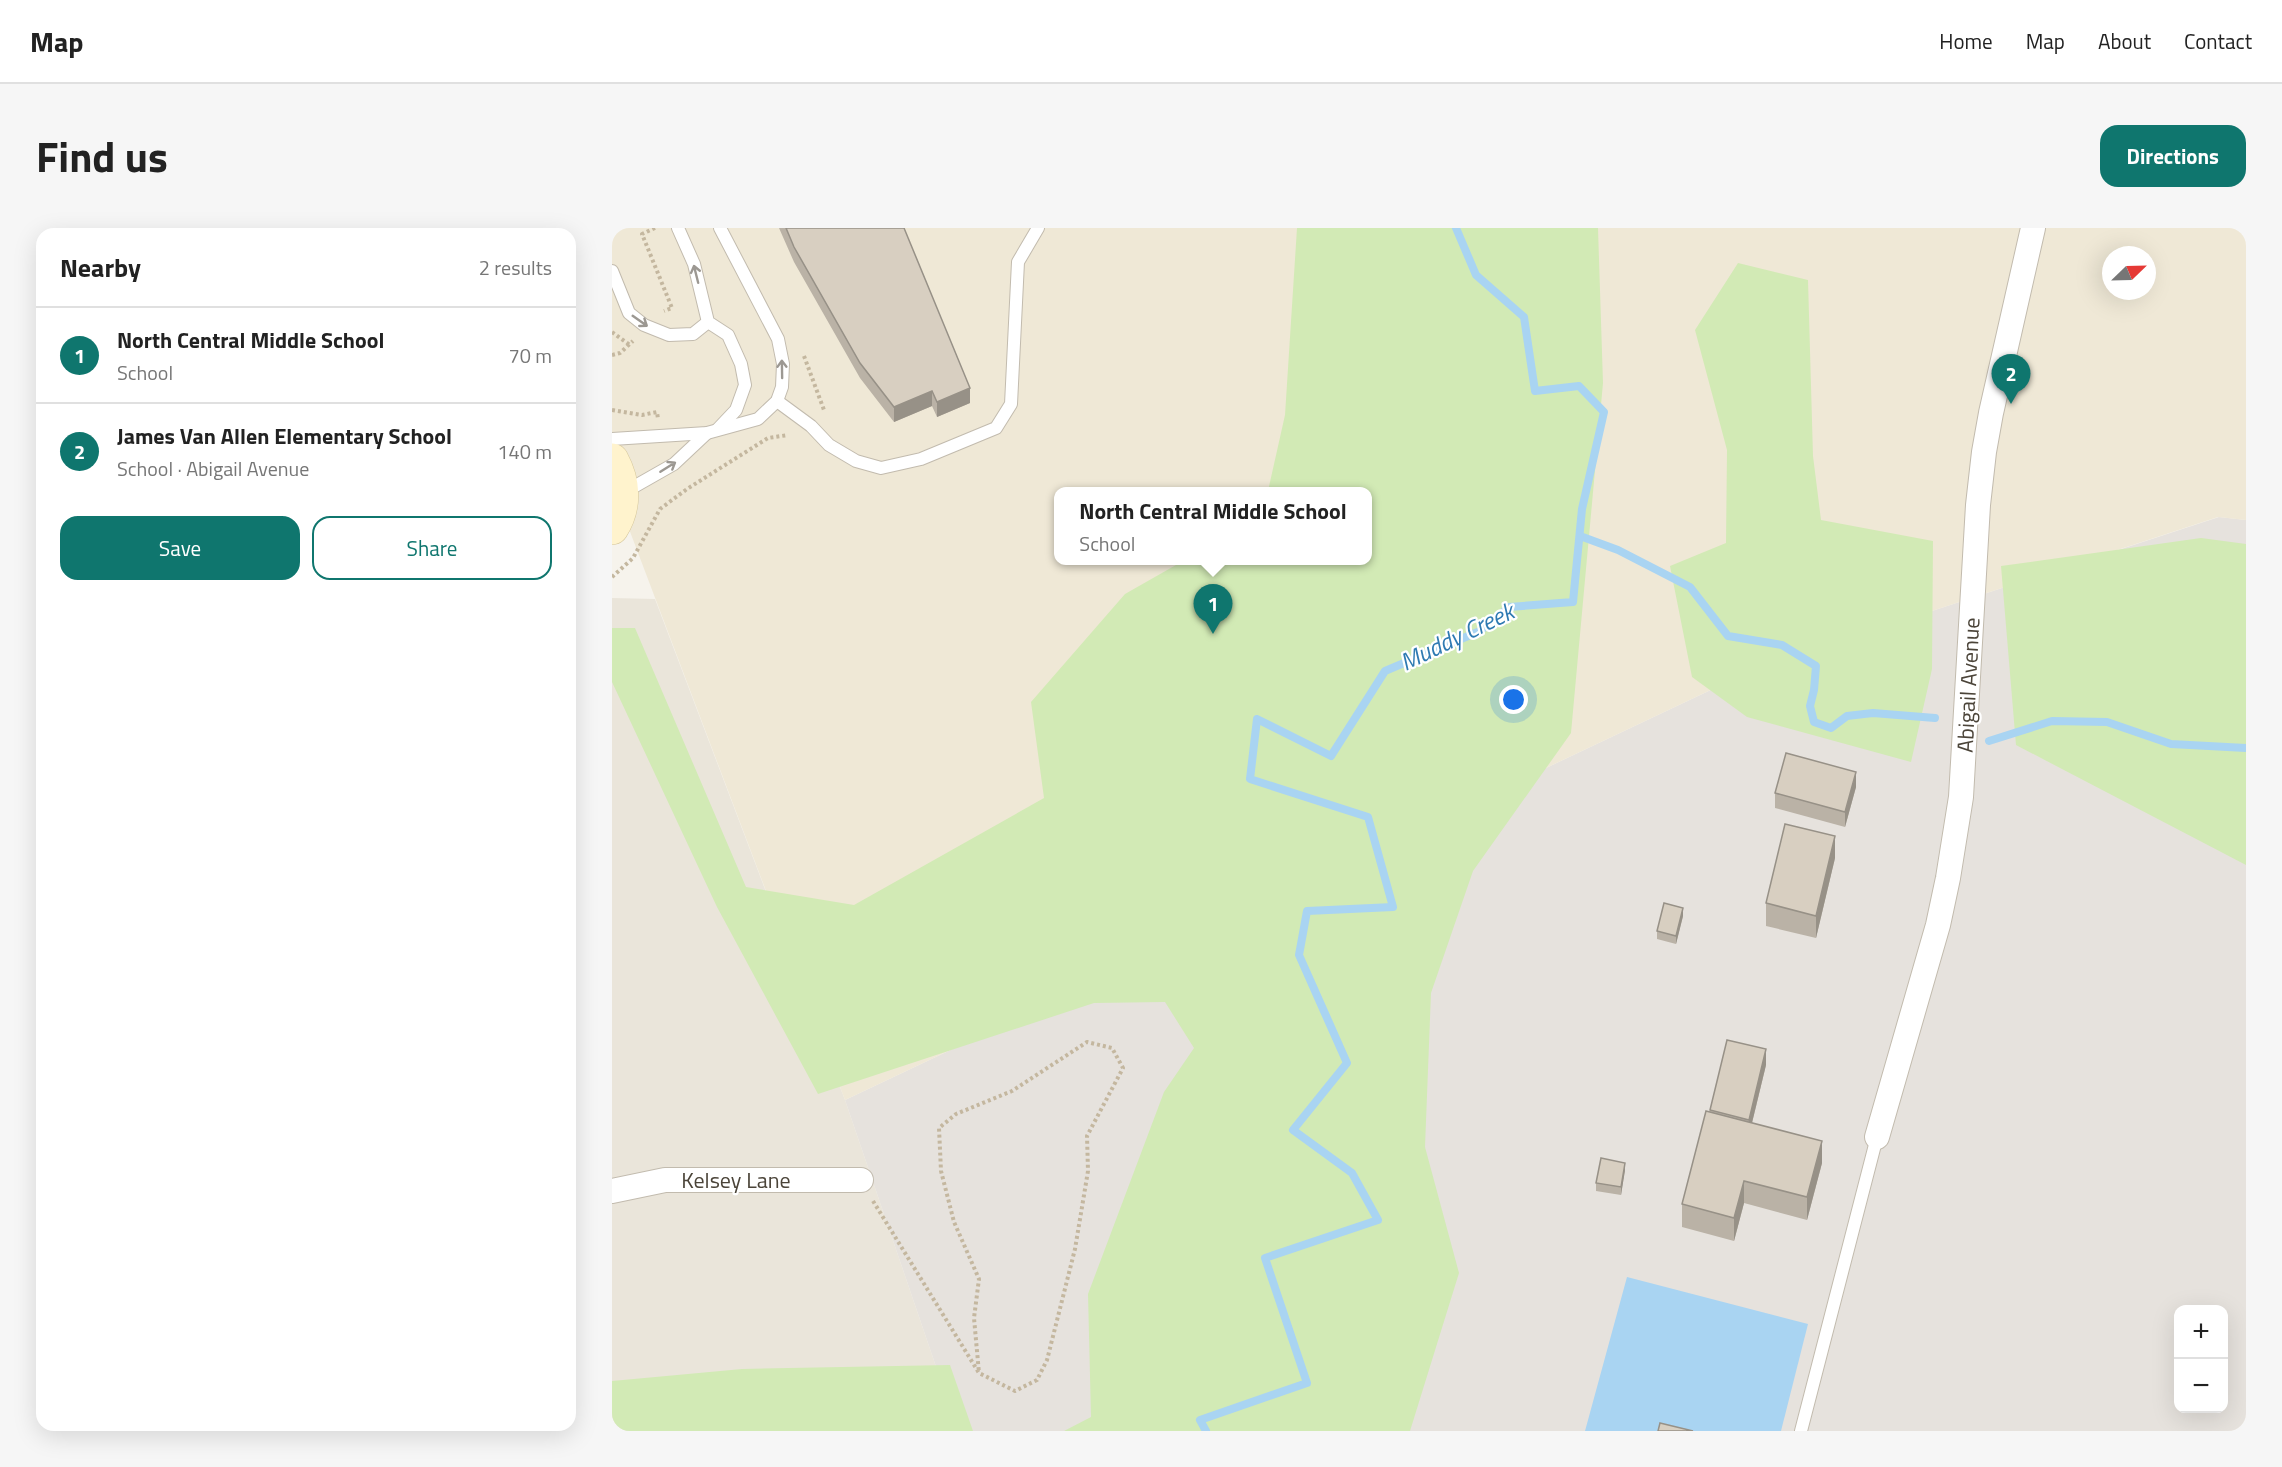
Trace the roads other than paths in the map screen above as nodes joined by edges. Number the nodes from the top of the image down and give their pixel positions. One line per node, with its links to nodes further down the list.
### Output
1 (678, 228): 6 (lane, one-way to 1)
2 (720, 228): 7 (lane, one-way to 2)
3 (1038, 228): 7 (lane)
4 (2033, 228): 13 (street, Abigail Avenue)
5 (612, 271): 6 (lane, one-way to 6)
6 (708, 322): 8 (lane)
7 (777, 401): 8 (lane)
8 (713, 431): 9 (lane); 11 (lane, one-way to 8)
9 (612, 439)
10 (612, 460): 11 (street)
11 (623, 493): 12 (street)
12 (612, 528)
13 (1877, 1137): 16 (lane)
14 (861, 1180): 15 (street, Kelsey Lane)
15 (612, 1191)
16 (1801, 1431)

